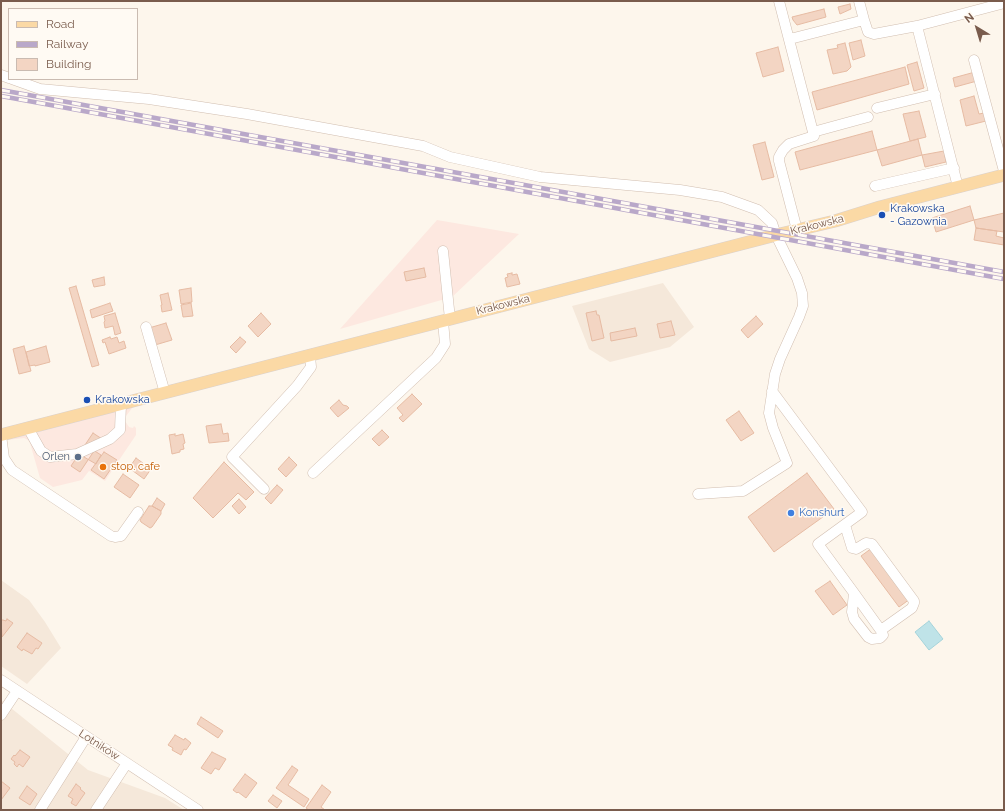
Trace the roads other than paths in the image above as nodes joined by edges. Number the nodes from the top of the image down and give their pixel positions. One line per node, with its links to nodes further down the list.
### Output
1 (779, 1): 6 (street)
2 (859, 1): 4 (street)
3 (1004, 3): 5 (street)
4 (864, 20): 5 (street); 6 (street)
5 (917, 26): 9 (street)
6 (790, 39): 12 (street)
7 (974, 60): 14 (street)
8 (13, 80): 19 (street)
9 (935, 94): 10 (street); 13 (street)
10 (877, 108)
11 (868, 117): 12 (street)
12 (813, 132): 18 (street)
13 (954, 168): 16 (street); 17 (street)
14 (1004, 171)
15 (1004, 175): 17 (main road, Krakowska)
16 (875, 186)
17 (958, 187): 18 (main road, Krakowska)
18 (797, 230): 19 (main road, Krakowska)
19 (776, 235): 21 (main road, Krakowska); 24 (street)
20 (443, 251): 21 (street)
21 (446, 320): 23 (main road, Krakowska); 29 (street)
22 (146, 327): 25 (street)
23 (310, 356): 25 (main road, Krakowska); 30 (street)
24 (772, 391): 31 (street); 33 (street)
25 (165, 393): 26 (main road, Krakowska)
26 (121, 404): 27 (main road, Krakowska); 27 (street)
27 (28, 428): 28 (main road, Krakowska)
28 (1, 435): 32 (street)
29 (313, 473)
30 (264, 490)
31 (698, 494)
32 (138, 512)
33 (845, 525): 34 (street); 35 (street)
34 (854, 594): 35 (street); 35 (street)
35 (881, 630)
36 (1, 680): 37 (street, Lotników)
37 (17, 691): 38 (street); 39 (street, Lotników)
38 (1, 715)
39 (86, 737): 40 (street, Lotników); 41 (street)
40 (127, 763): 42 (street); 43 (street, Lotników)
41 (40, 810)
42 (96, 810)
43 (198, 810)

